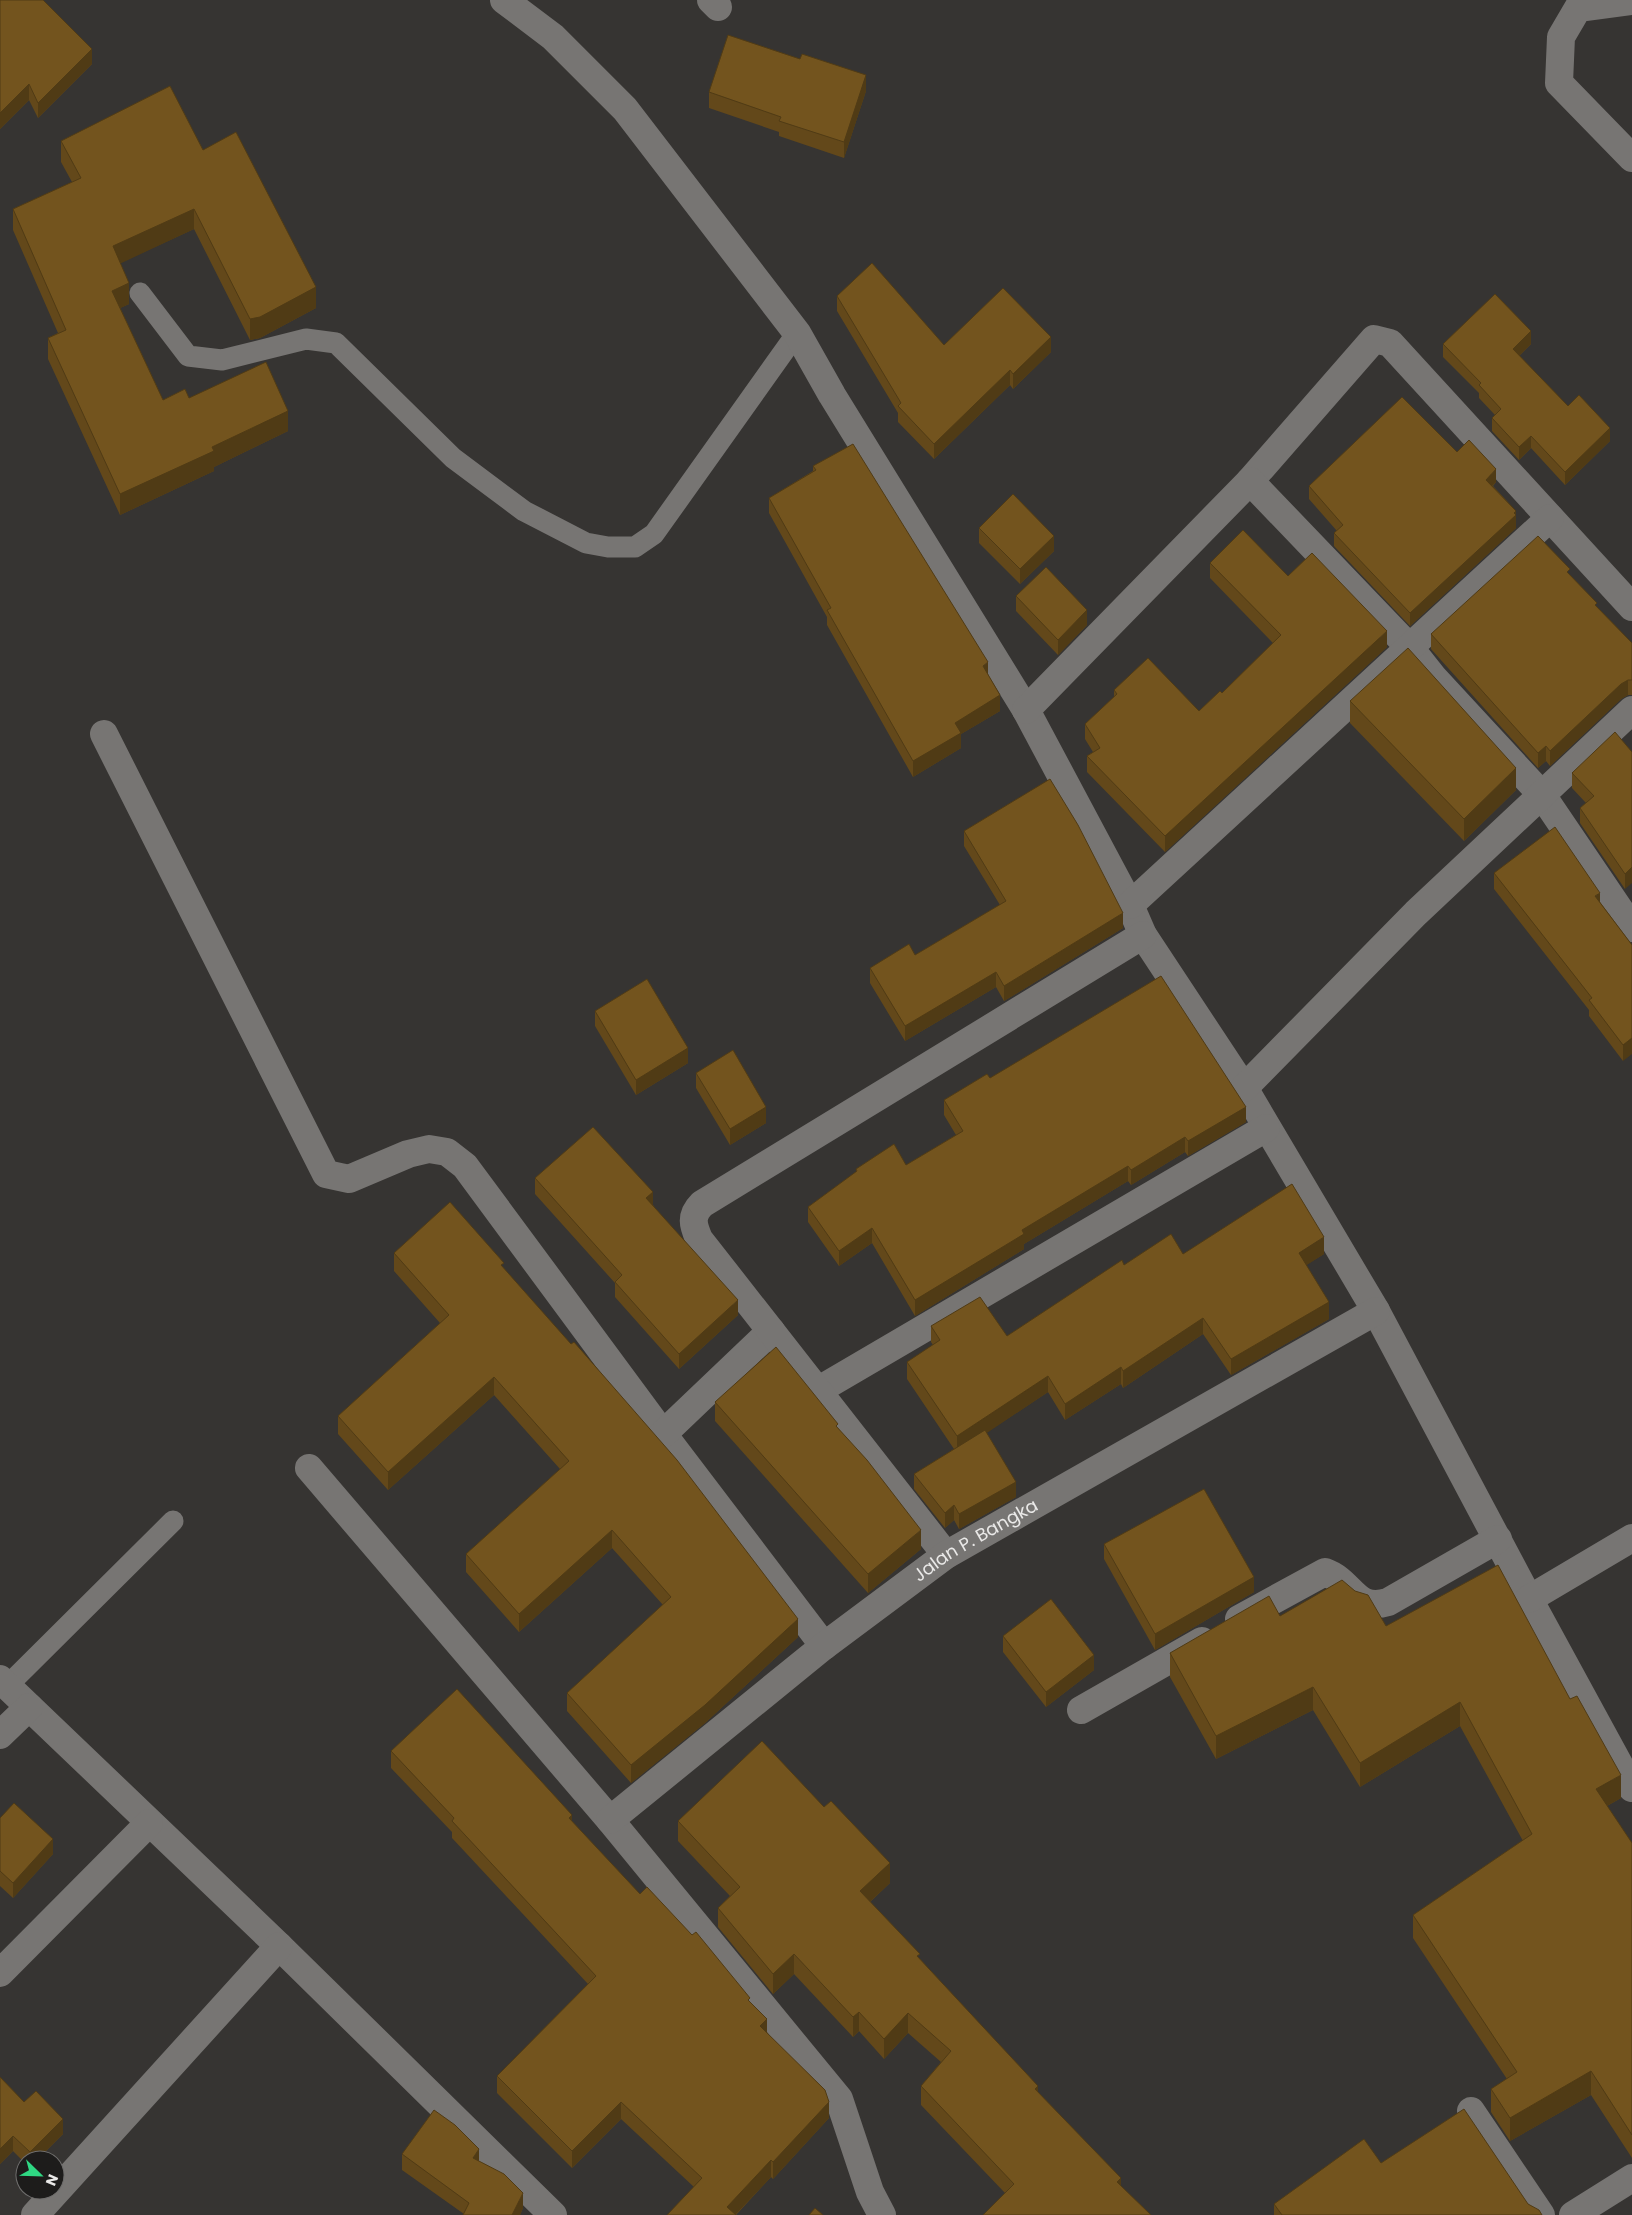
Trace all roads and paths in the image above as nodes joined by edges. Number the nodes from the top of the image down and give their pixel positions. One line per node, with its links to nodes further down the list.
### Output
1 (506, 1): 5 (street)
2 (1632, 1): 3 (street)
3 (1632, 158)
4 (140, 293): 5 (lane)
5 (797, 333): 10 (street)
6 (1250, 481): 7 (street); 9 (street); 10 (street)
7 (1550, 518): 8 (street); 9 (street)
8 (1632, 608)
9 (1410, 648): 13 (street); 14 (street)
10 (1026, 710): 14 (street)
11 (1632, 710): 13 (street)
12 (104, 734): 22 (street)
13 (1542, 796): 15 (street); 17 (street)
14 (1130, 905): 16 (street)
15 (1632, 928)
16 (1143, 935): 17 (street); 20 (street)
17 (1244, 1088): 18 (street)
18 (1266, 1128): 19 (street); 21 (street)
19 (1376, 1311): 26 (street); 27 (street, Jalan P. Bangka)
20 (771, 1331): 21 (street); 22 (street)
21 (817, 1391): 27 (street)
22 (663, 1434): 29 (street)
23 (310, 1468): 35 (street)
24 (173, 1521): 30 (lane)
25 (1632, 1538): 28 (street)
26 (1498, 1539): 28 (street); 32 (street)
27 (946, 1554): 29 (street, Jalan P. Bangka)
28 (1529, 1599): 34 (street)
29 (824, 1646): 35 (street, Jalan P. Bangka)
30 (4, 1682): 31 (street)
31 (29, 1707): 33 (street); 36 (street)
32 (1081, 1710)
33 (0, 1735)
34 (1632, 1788)
35 (610, 1820): 43 (street)
36 (149, 1823): 37 (street); 38 (street)
37 (279, 1946): 41 (street); 42 (street)
38 (0, 1973)
39 (1470, 2111): 44 (street)
40 (1632, 2178): 45 (street)
41 (35, 2215)
42 (553, 2215)
43 (882, 2215)
44 (1541, 2215)
45 (1573, 2215)

